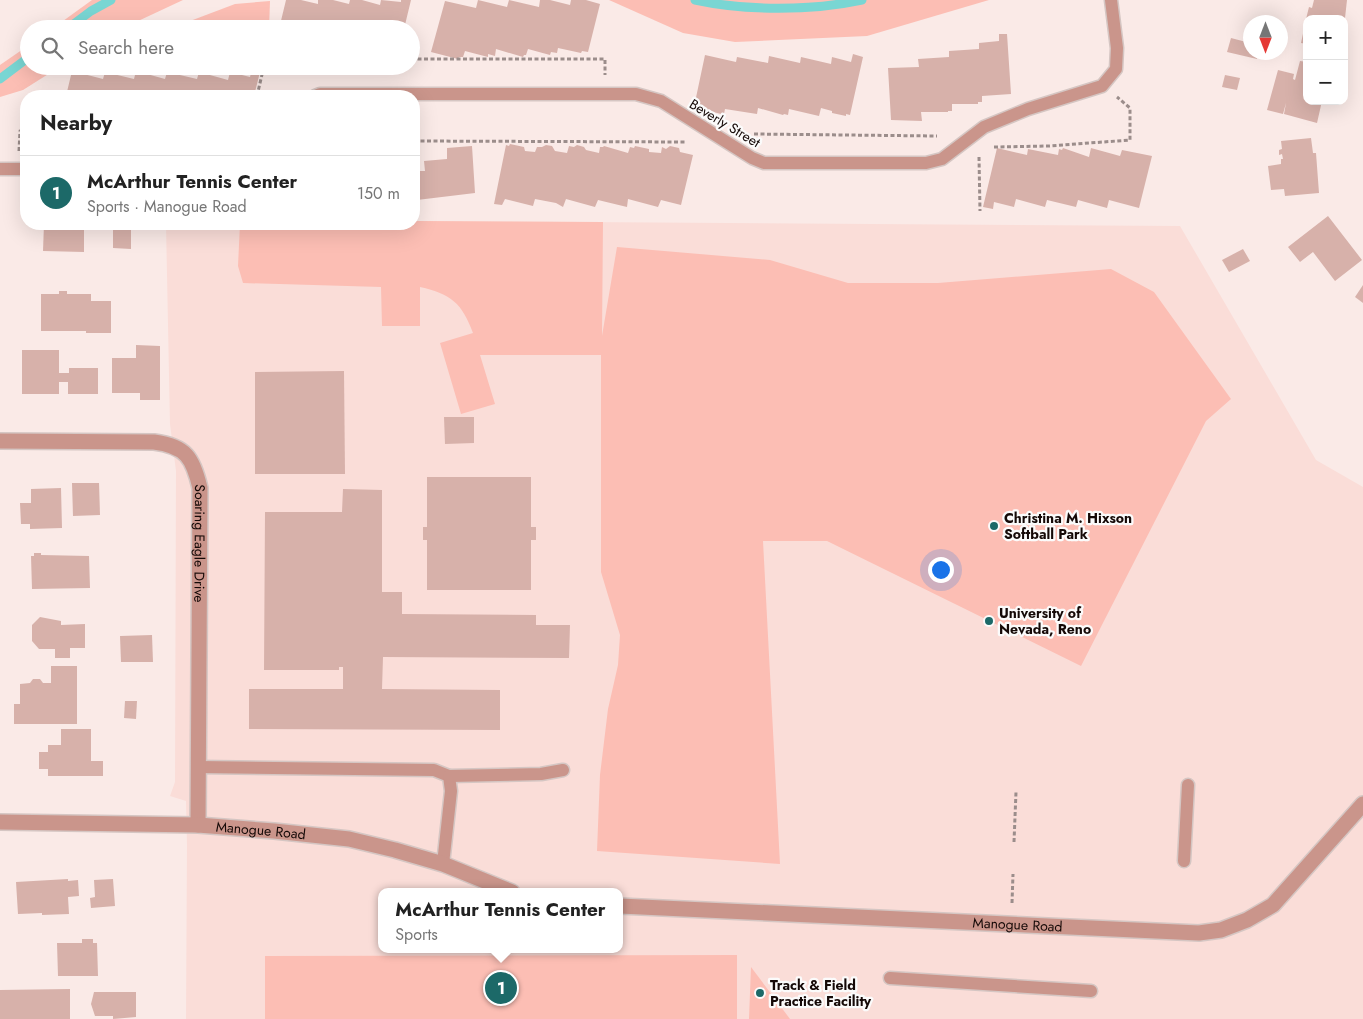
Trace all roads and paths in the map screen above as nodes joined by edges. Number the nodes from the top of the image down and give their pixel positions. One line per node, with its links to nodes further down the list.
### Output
1 (1111, 0): 4 (lane)
2 (420, 59): 7 (path)
3 (262, 75): 5 (path)
4 (1102, 86): 12 (lane, Beverly Street); 13 (path)
5 (258, 90)
6 (420, 94): 7 (lane, Beverly Street)
7 (605, 94): 12 (lane, Beverly Street)
8 (20, 131): 15 (path)
9 (746, 134): 10 (path)
10 (944, 136)
11 (420, 141): 12 (path)
12 (725, 141)
13 (992, 147)
14 (984, 149): 18 (path)
15 (10, 152)
16 (0, 169): 17 (lane)
17 (20, 169)
18 (980, 211)
19 (0, 441): 20 (street, Soaring Eagle Drive)
20 (198, 767): 22 (lane); 27 (street, Soaring Eagle Drive)
21 (563, 770): 22 (lane)
22 (449, 776): 30 (lane)
23 (1188, 785): 29 (lane)
24 (1016, 792): 28 (path)
25 (1363, 804): 33 (street, Manogue Road)
26 (0, 822): 27 (street, Manogue Road)
27 (198, 825): 30 (street, Manogue Road)
28 (1014, 842)
29 (1184, 861)
30 (443, 864): 32 (street, Manogue Road)
31 (1013, 874): 34 (path)
32 (502, 888)
33 (623, 906)
34 (1012, 906)
35 (890, 978): 36 (lane)
36 (1091, 991)

